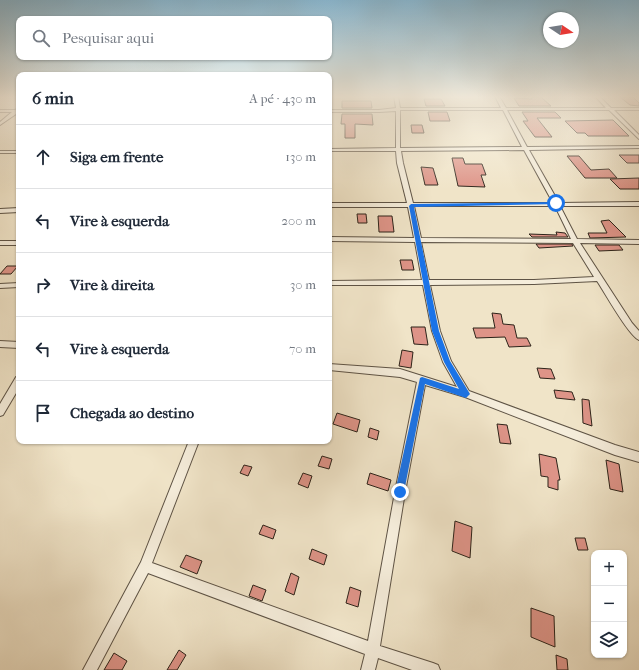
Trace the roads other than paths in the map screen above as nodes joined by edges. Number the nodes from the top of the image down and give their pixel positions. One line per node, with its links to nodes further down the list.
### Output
1 (398, 127): 6 (street)
2 (514, 127): 7 (street)
3 (628, 127): 4 (street)
4 (639, 138)
5 (639, 147): 7 (street)
6 (398, 149): 7 (street); 8 (street); 14 (street)
7 (527, 149): 11 (street)
8 (332, 150)
9 (0, 152): 10 (street)
10 (16, 152)
11 (556, 203): 12 (street); 14 (street); 19 (street)
12 (639, 204)
13 (332, 205): 14 (street)
14 (411, 206): 18 (street)
15 (16, 210): 16 (street)
16 (0, 211)
17 (332, 239): 18 (street)
18 (418, 240): 19 (street); 24 (street)
19 (576, 241): 20 (street); 23 (street)
20 (639, 242)
21 (0, 243): 22 (street)
22 (16, 243)
23 (599, 279): 24 (street); 28 (street)
24 (426, 282): 25 (street); 34 (street)
25 (332, 283)
26 (16, 285): 27 (street)
27 (0, 286)
28 (639, 338)
29 (0, 344): 30 (street)
30 (16, 345)
31 (332, 367): 32 (street)
32 (422, 380): 34 (street); 39 (street)
33 (16, 385): 35 (street)
34 (466, 394): 37 (street)
35 (0, 412)
36 (193, 444): 38 (street)
37 (639, 457)
38 (145, 566): 39 (street); 40 (street)
39 (373, 650): 41 (street); 42 (street)
40 (90, 670)
41 (368, 670)
42 (433, 670)

